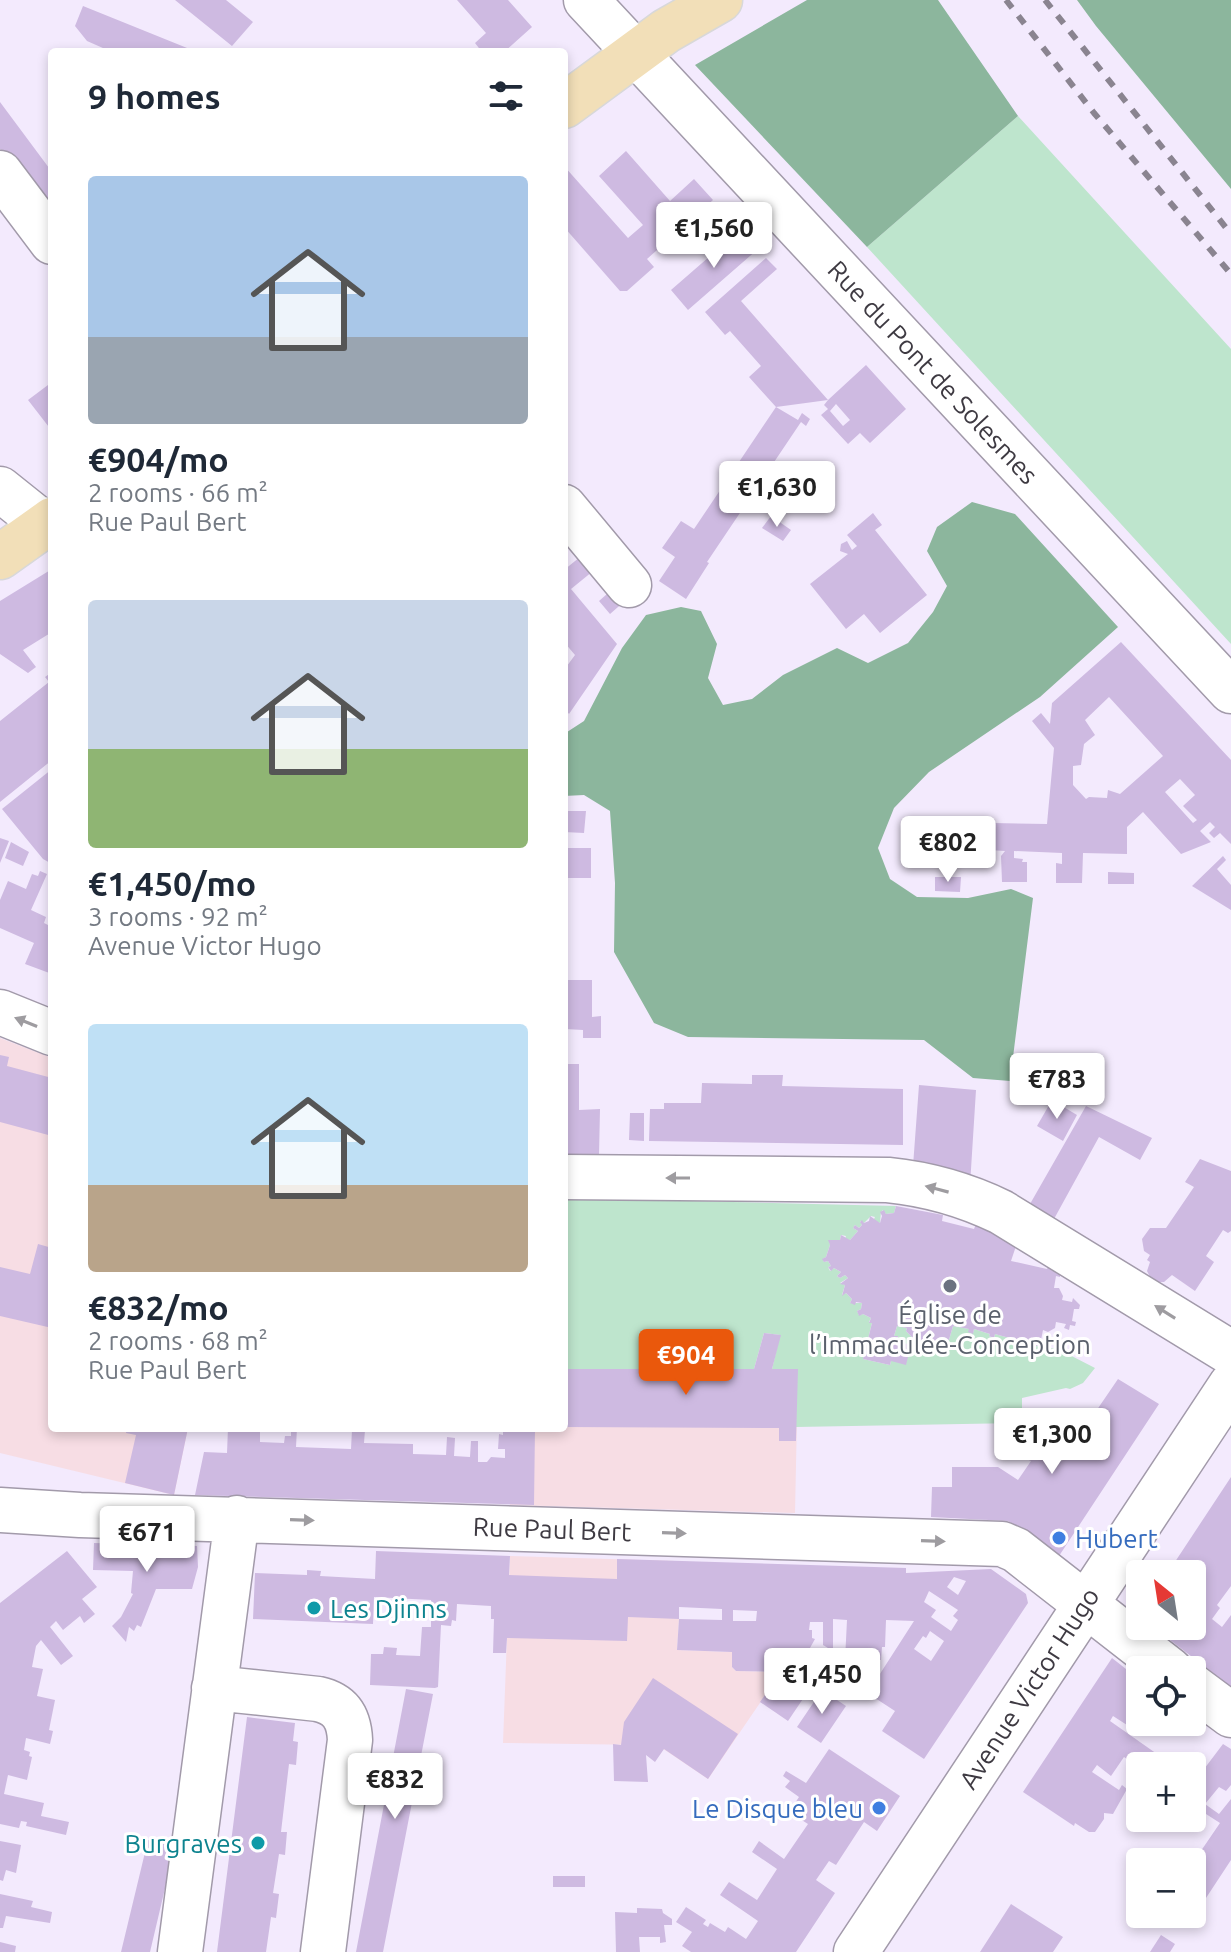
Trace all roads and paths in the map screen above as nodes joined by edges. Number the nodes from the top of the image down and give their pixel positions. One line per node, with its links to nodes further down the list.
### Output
1 (586, 0): 3 (street, Rue du Pont de Solesmes)
2 (720, 0): 3 (main road)
3 (635, 53): 4 (main road); 12 (street, Rue du Pont de Solesmes)
4 (568, 103)
5 (0, 173): 6 (street)
6 (48, 237)
7 (0, 489): 9 (street)
8 (568, 512): 11 (street)
9 (48, 522): 10 (main road)
10 (0, 557)
11 (629, 585)
12 (1231, 691)
13 (0, 1012): 14 (street, one-way to 13)
14 (48, 1031)
15 (568, 1177): 16 (street, one-way to 15)
16 (1231, 1353)
17 (1231, 1385): 20 (street, Avenue Victor Hugo)
18 (0, 1510): 19 (street, Rue Paul Bert)
19 (237, 1518): 20 (street, Rue Paul Bert, one-way to 20); 22 (street)
20 (1084, 1605): 21 (street, Rue Paul Bert); 27 (street, Avenue Victor Hugo)
21 (1151, 1656)
22 (214, 1688): 25 (street); 26 (street)
23 (1206, 1696): 24 (street)
24 (1231, 1715)
25 (180, 1952)
26 (323, 1952)
27 (856, 1952)

